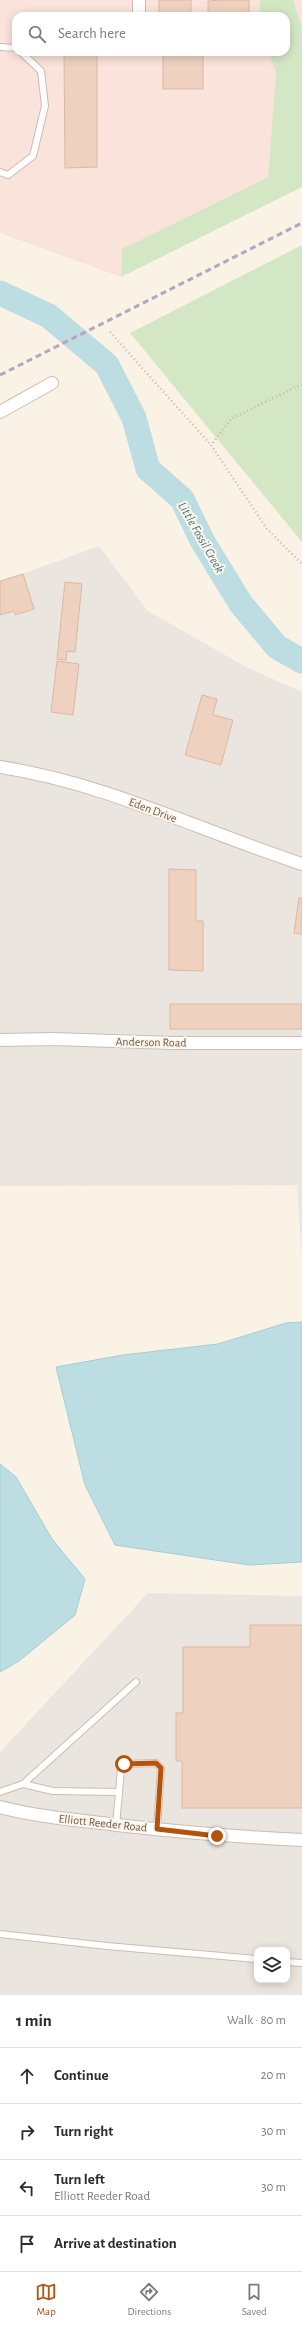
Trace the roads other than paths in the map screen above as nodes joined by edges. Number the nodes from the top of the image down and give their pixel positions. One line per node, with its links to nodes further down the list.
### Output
1 (139, 0): 2 (street)
2 (138, 12)
3 (0, 47): 4 (lane)
4 (12, 48)
5 (25, 56): 6 (lane)
6 (0, 172)
7 (52, 383): 8 (street)
8 (0, 412)
9 (0, 767): 10 (street, Eden Drive)
10 (302, 864)
11 (0, 1040): 12 (street, Anderson Road)
12 (302, 1043)
13 (136, 1682): 14 (lane)
14 (23, 1784): 15 (lane); 16 (lane)
15 (0, 1792)
16 (119, 1792): 18 (lane); 19 (lane)
17 (0, 1807): 18 (street, Elliott Reeder Road)
18 (116, 1825): 19 (street, Elliott Reeder Road)
19 (157, 1829): 20 (street, Elliott Reeder Road)
20 (302, 1840)
21 (0, 1934): 22 (lane)
22 (254, 1960)
23 (290, 1962): 24 (lane)
24 (302, 1963)

